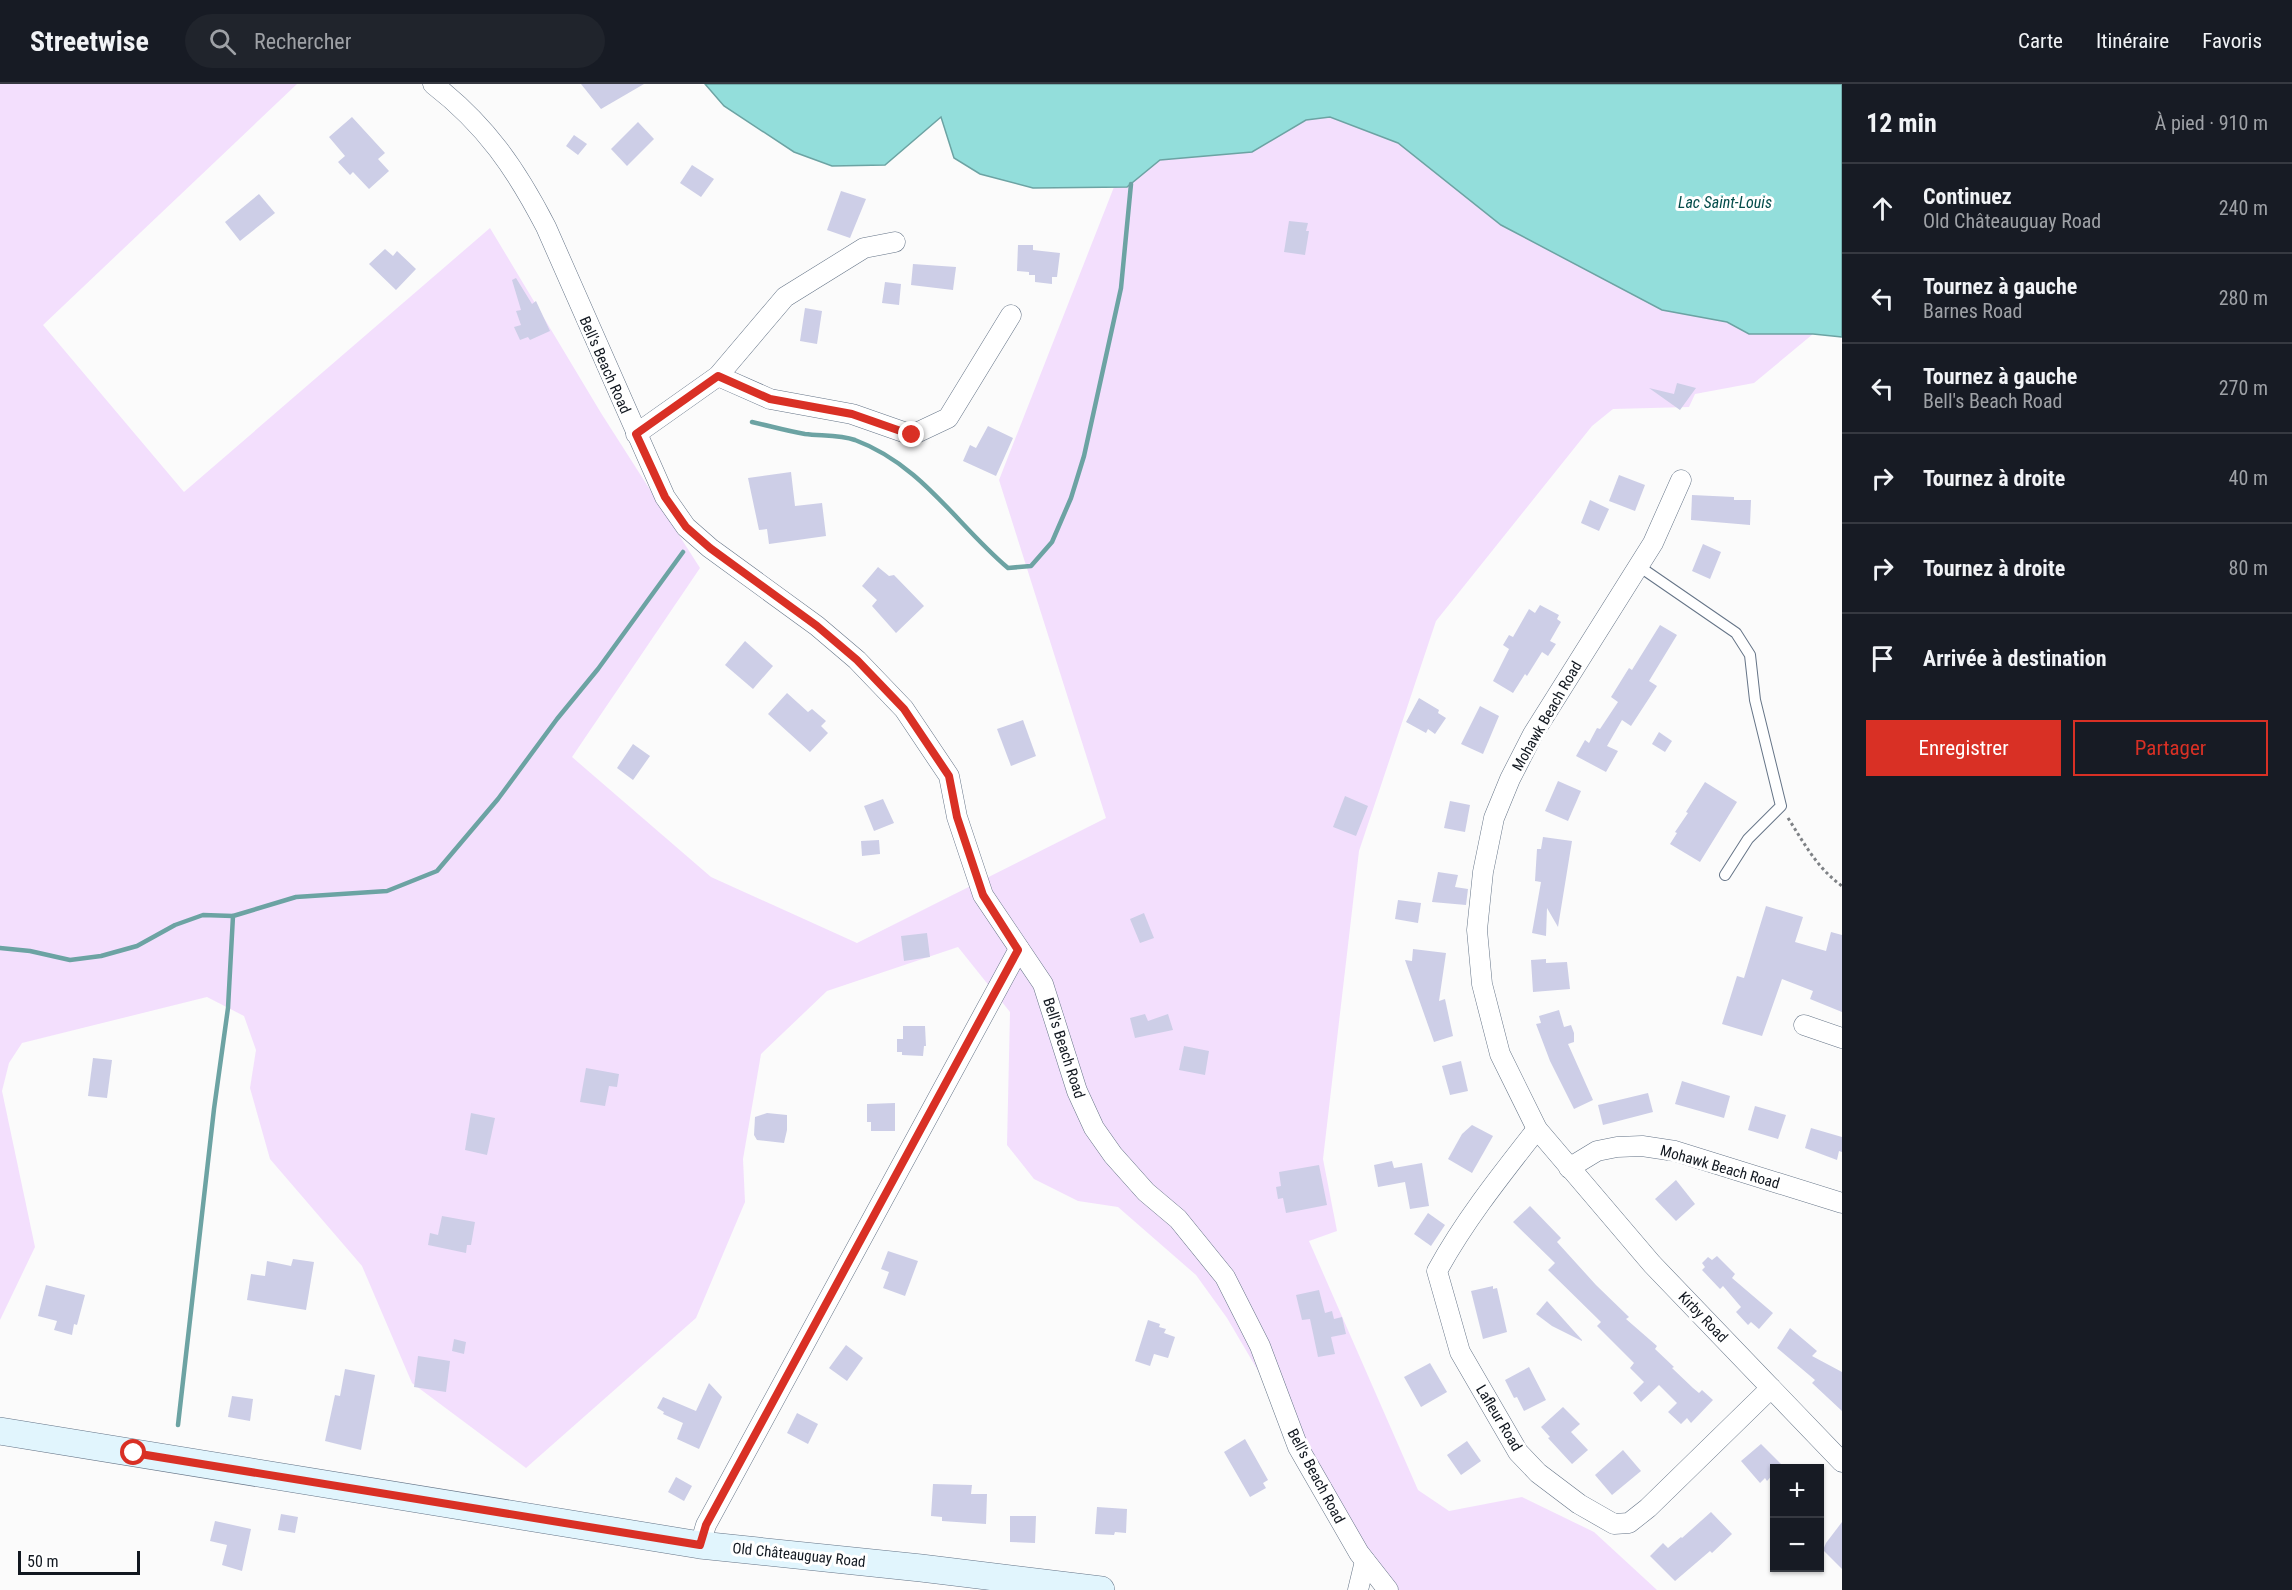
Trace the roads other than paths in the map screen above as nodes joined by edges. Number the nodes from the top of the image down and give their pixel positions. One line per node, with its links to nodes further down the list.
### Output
1 (434, 84): 5 (street, Bell's Beach Road)
2 (895, 242): 4 (street)
3 (1011, 315): 4 (street)
4 (718, 376): 5 (street)
5 (636, 434): 9 (street, Bell's Beach Road)
6 (1680, 480): 7 (street, Mohawk Beach Road)
7 (1640, 567): 8 (lane); 12 (street, Mohawk Beach Road)
8 (1725, 875)
9 (1018, 950): 18 (street); 19 (street, Bell's Beach Road)
10 (1804, 1025): 11 (street)
11 (1842, 1038)
12 (1537, 1129): 13 (street, Mohawk Beach Road); 15 (street, Lafleur Road)
13 (1569, 1168): 14 (street, Mohawk Beach Road); 15 (street, Kirby Road)
14 (1842, 1203)
15 (1772, 1388): 17 (street, Kirby Road)
16 (0, 1431): 18 (street, Old Châteauguay Road)
17 (1842, 1462)
18 (700, 1545): 20 (street, Old Châteauguay Road)
19 (1365, 1561): 21 (street); 22 (street, Bell's Beach Road)
20 (1101, 1590)
21 (1358, 1590)
22 (1388, 1590)

